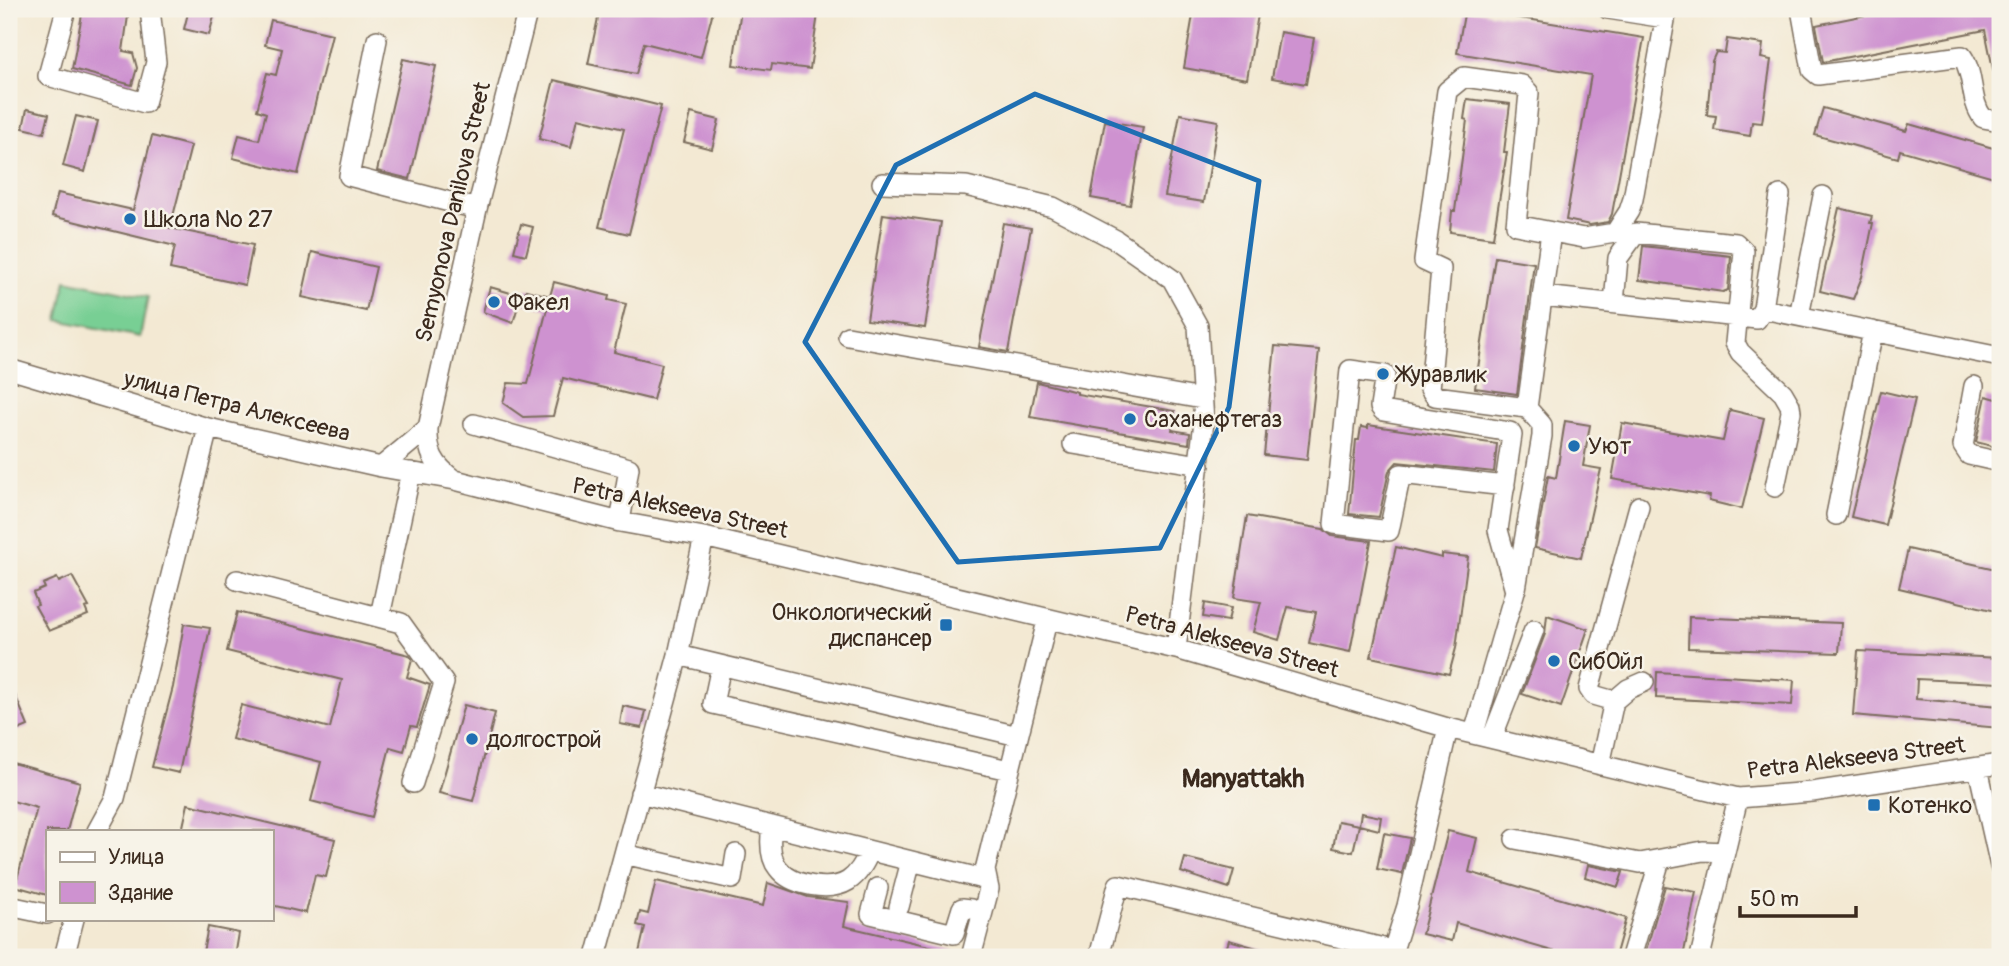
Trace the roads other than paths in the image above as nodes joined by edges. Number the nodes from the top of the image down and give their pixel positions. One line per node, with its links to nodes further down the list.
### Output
1 (66, 9): 2 (street)
2 (150, 9)
3 (528, 9): 12 (street, Semyonova Danilova Street)
4 (1608, 9): 6 (street)
5 (1801, 9): 8 (street)
6 (1666, 13): 13 (street)
7 (377, 40): 12 (street)
8 (2000, 121)
9 (882, 183): 24 (street)
10 (1780, 195): 16 (street)
11 (1823, 196): 17 (street)
12 (477, 209): 28 (street, Semyonova Danilova Street)
13 (1551, 232): 14 (street); 25 (street)
14 (1543, 296): 15 (street); 25 (street)
15 (1614, 303): 18 (street); 18 (street)
16 (1763, 309): 17 (street); 18 (street)
17 (1798, 316): 19 (street)
18 (1738, 318): 36 (street)
19 (1873, 331): 21 (street); 38 (street)
20 (848, 336): 24 (street)
21 (2000, 357)
22 (9, 369): 27 (street, улица Петра Алексеева)
23 (1974, 386): 30 (street)
24 (1202, 399): 31 (street)
25 (1527, 408): 42 (street)
26 (474, 424): 39 (street)
27 (208, 428): 32 (street, улица Петра Алексеева); 62 (street)
28 (428, 428): 32 (street); 34 (street)
29 (1073, 444): 31 (street)
30 (2000, 462)
31 (1200, 465): 46 (street)
32 (381, 467): 33 (street, улица Петра Алексеева)
33 (411, 472): 34 (street, улица Петра Алексеева); 43 (street)
34 (455, 480): 39 (street, Petra Alekseeva Street)
35 (1505, 485): 35 (street); 42 (street)
36 (1774, 487)
37 (1639, 506): 50 (street)
38 (1836, 515)
39 (621, 522): 40 (street, Petra Alekseeva Street)
40 (704, 537): 44 (street, Petra Alekseeva Street); 47 (street)
41 (237, 580): 43 (street)
42 (1515, 591): 52 (street)
43 (380, 616): 58 (street)
44 (1047, 621): 46 (street, Petra Alekseeva Street); 53 (street)
45 (1534, 630): 52 (street)
46 (1176, 649): 51 (street, Petra Alekseeva Street)
47 (678, 655): 48 (street); 59 (street)
48 (721, 666): 53 (street); 57 (street)
49 (1644, 682): 50 (street)
50 (1614, 701): 55 (street)
51 (1448, 727): 52 (street, Petra Alekseeva Street); 78 (street)
52 (1483, 736): 55 (street, Petra Alekseeva Street)
53 (1018, 737): 57 (street)
54 (2000, 764): 56 (street, Petra Alekseeva Street)
55 (1600, 765): 60 (street, Petra Alekseeva Street)
56 (1978, 768): 60 (street, Petra Alekseeva Street); 68 (street)
57 (1009, 770): 71 (street)
58 (413, 783)
59 (640, 793): 61 (street); 66 (street)
60 (1738, 798): 65 (street)
61 (772, 826): 64 (street); 64 (street)
62 (98, 830)
63 (1515, 839): 69 (street)
64 (870, 851): 70 (street)
65 (1725, 852): 69 (street); 85 (street)
66 (624, 854): 67 (street); 80 (street)
67 (736, 854)
68 (1999, 854)
69 (1660, 860): 84 (street)
70 (911, 861): 71 (street); 74 (street)
71 (982, 879): 75 (street); 82 (street)
72 (878, 888): 75 (street)
73 (9, 906): 76 (street)
74 (899, 906)
75 (971, 909): 81 (street)
76 (46, 914)
77 (71, 920): 79 (street)
78 (1394, 955): 83 (street)
79 (64, 957)
80 (596, 957)
81 (960, 957)
82 (971, 957)
83 (1099, 957)
84 (1631, 957)
85 (1700, 957)

